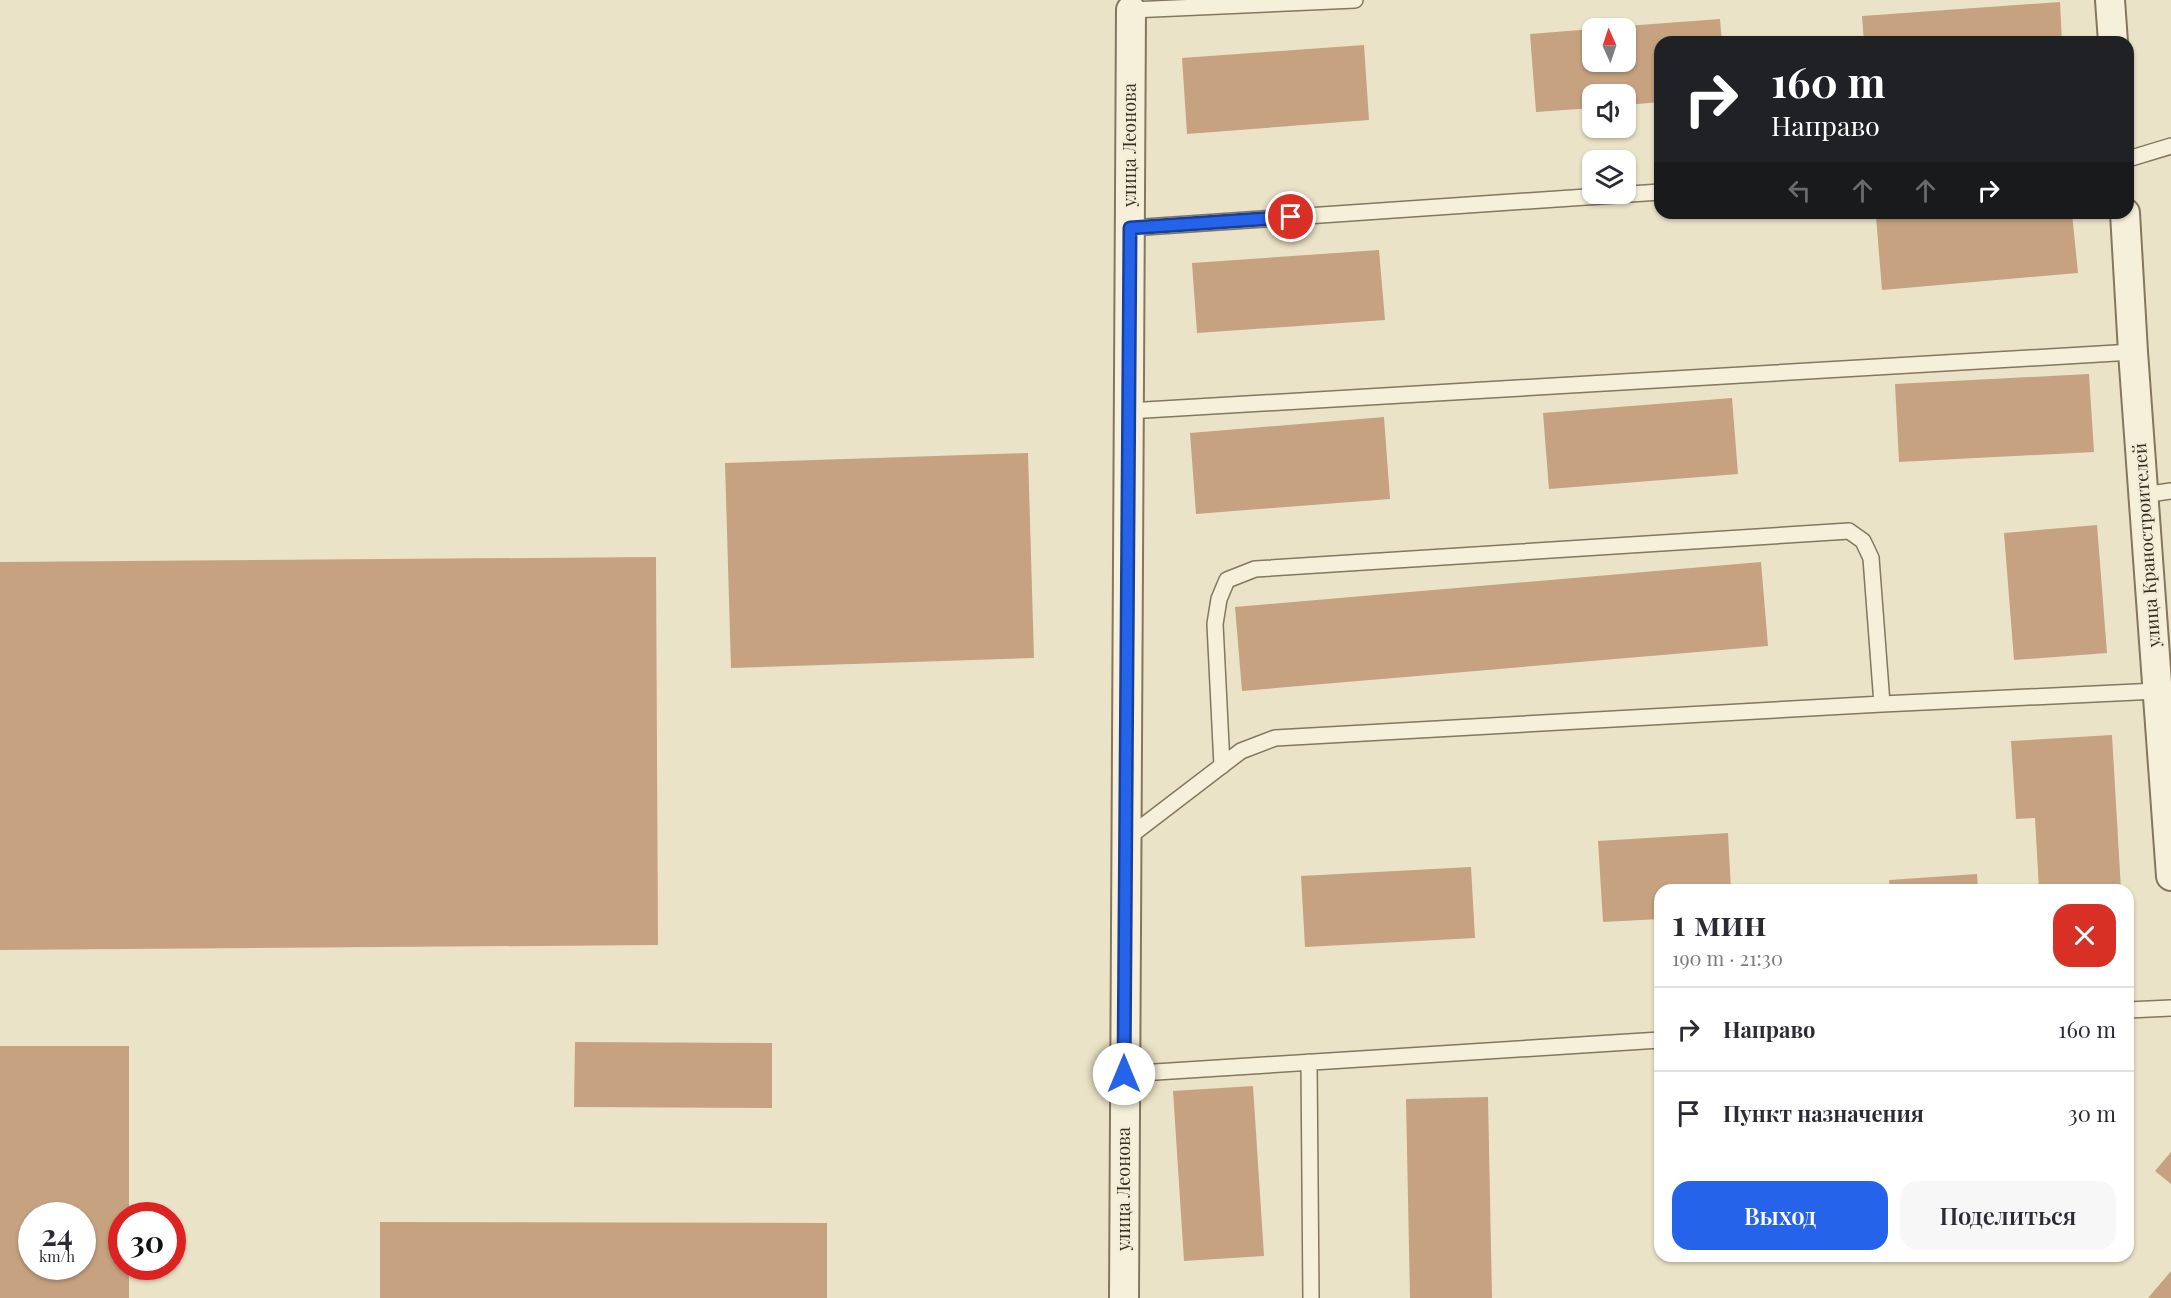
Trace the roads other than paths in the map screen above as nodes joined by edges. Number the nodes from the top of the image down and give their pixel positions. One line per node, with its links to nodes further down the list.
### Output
1 (1354, 0): 3 (lane)
2 (2110, 0): 4 (street)
3 (1131, 5): 9 (street, улица Леонова)
4 (2113, 36)
5 (2171, 146): 6 (lane)
6 (2134, 157)
7 (1654, 192): 9 (lane)
8 (2125, 219): 10 (street, улица Краностроителей)
9 (1130, 228): 11 (street, улица Леонова)
10 (2133, 352): 11 (lane); 13 (street, улица Краностроителей)
11 (1128, 411): 17 (street, улица Леонова)
12 (2171, 491): 13 (lane)
13 (2143, 495): 14 (street, улица Краностроителей)
14 (2157, 691): 15 (lane); 18 (street, улица Краностроителей)
15 (1882, 704): 16 (lane); 16 (lane)
16 (1222, 766): 17 (lane)
17 (1126, 839): 23 (street, улица Леонова)
18 (2171, 876)
19 (2171, 1008): 20 (lane)
20 (2134, 1010)
21 (1654, 1040): 22 (lane)
22 (1308, 1062): 23 (lane); 25 (lane)
23 (1124, 1074): 24 (street, улица Леонова)
24 (1124, 1298)
25 (1311, 1298)

